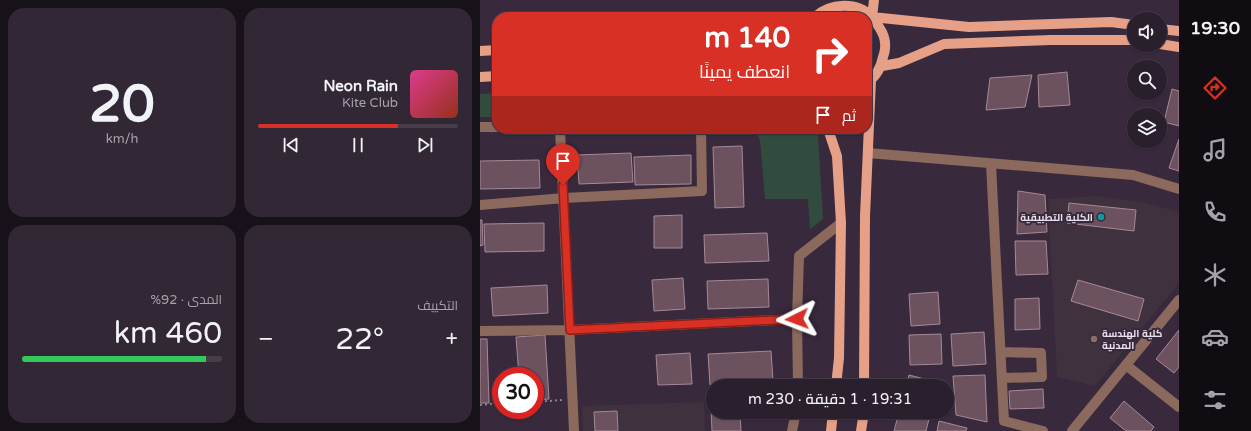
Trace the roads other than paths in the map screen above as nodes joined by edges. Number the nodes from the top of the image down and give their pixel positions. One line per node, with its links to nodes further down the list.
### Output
1 (828, 0): 3 (main road)
2 (874, 0): 6 (main road)
3 (818, 12)
4 (822, 12): 5 (main road)
5 (865, 12)
6 (872, 17): 7 (main road); 15 (main road)
7 (1127, 24)
8 (1167, 29): 9 (main road)
9 (1179, 31)
10 (1127, 40): 15 (main road)
11 (1167, 45): 12 (main road)
12 (1179, 47)
13 (492, 50): 14 (main road)
14 (480, 51)
15 (882, 66): 18 (main road)
16 (492, 76): 17 (main road)
17 (480, 77)
18 (872, 78)
19 (480, 127): 20 (street)
20 (492, 127)
21 (560, 134): 28 (street)
22 (702, 134): 28 (street)
23 (830, 134): 30 (main road)
24 (868, 134): 25 (main road)
25 (868, 153): 26 (street); 40 (main road)
26 (991, 164): 27 (street); 35 (street)
27 (1179, 189)
28 (564, 198): 29 (street); 33 (street)
29 (480, 205)
30 (841, 223): 32 (street); 39 (main road)
31 (1179, 300): 36 (street)
32 (797, 319): 33 (street); 38 (street)
33 (570, 330): 34 (street); 45 (street)
34 (480, 331)
35 (1001, 352): 37 (street); 37 (street)
36 (1126, 365): 41 (street); 50 (street)
37 (1002, 378): 49 (street)
38 (798, 379)
39 (836, 379)
40 (864, 379)
41 (1179, 407)
42 (795, 419): 46 (street)
43 (832, 419): 47 (main road)
44 (863, 419): 48 (main road)
45 (574, 431)
46 (792, 431)
47 (831, 431)
48 (861, 431)
49 (1043, 431)
50 (1072, 431)

